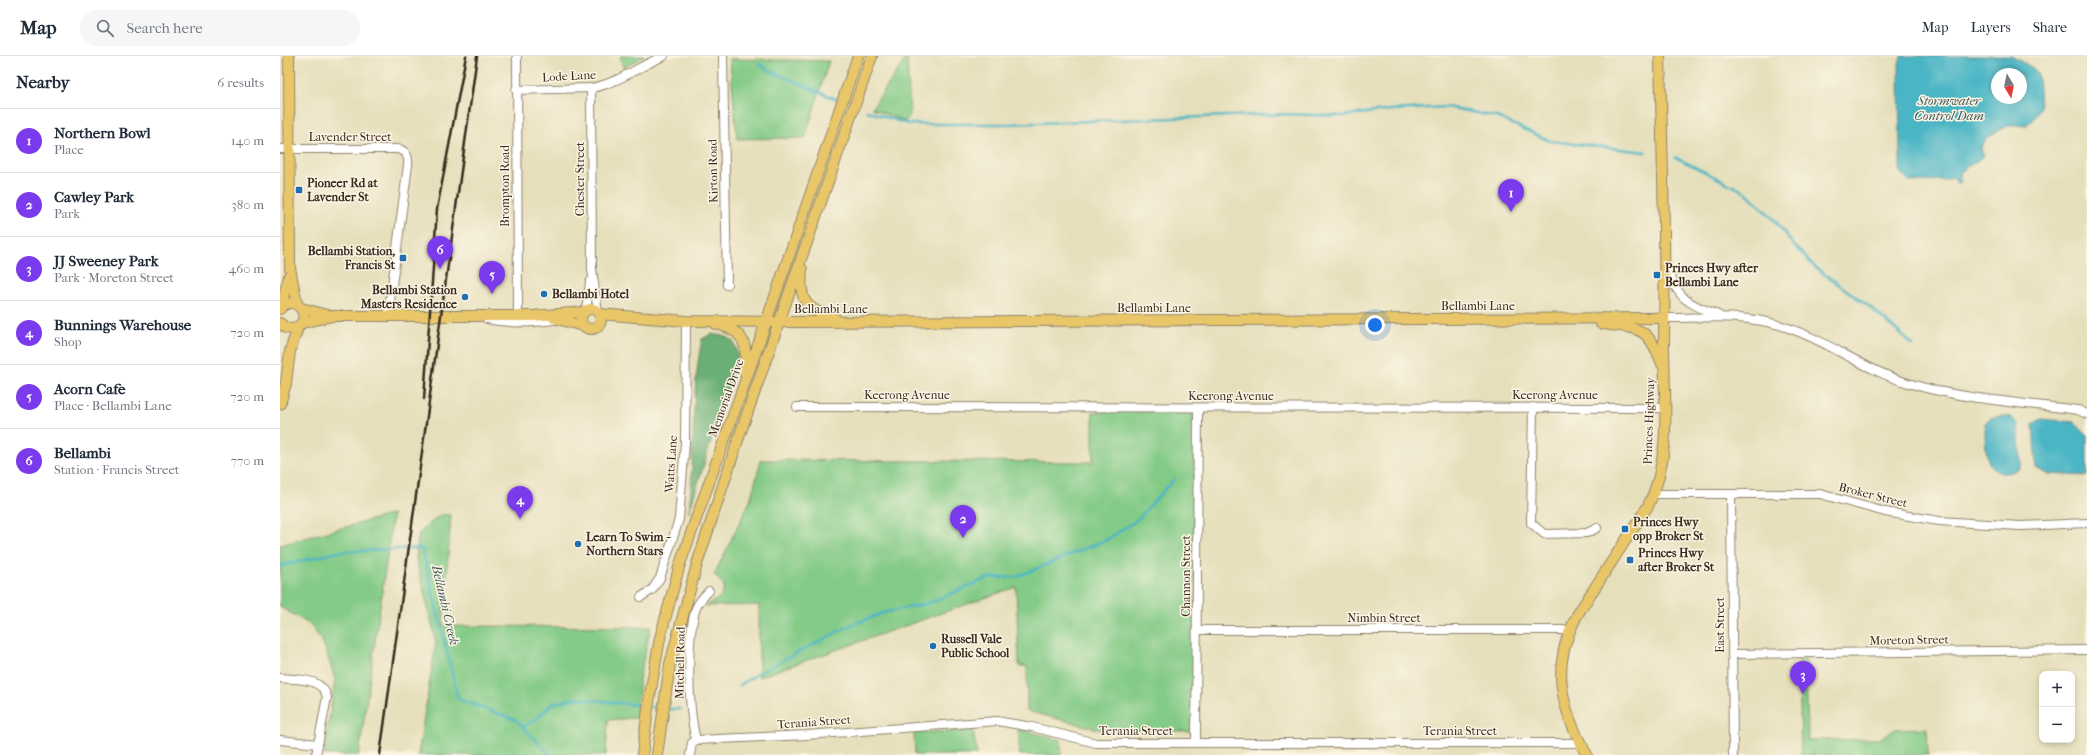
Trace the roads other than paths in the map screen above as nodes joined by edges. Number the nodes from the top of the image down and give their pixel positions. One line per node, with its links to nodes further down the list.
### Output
1 (289, 56): 10 (main road)
2 (517, 56): 9 (street, Brompton Road)
3 (664, 56): 8 (street, Lode Lane)
4 (723, 56): 15 (street, Kirton Road)
5 (858, 56): 32 (main road, Memorial Drive)
6 (872, 56): 11 (main road, Memorial Drive)
7 (1660, 56): 12 (main road, Princes Highway)
8 (591, 88): 9 (street, Lode Lane); 14 (street, Chester Street)
9 (516, 90): 23 (street, Brompton Road)
10 (285, 149): 13 (main road); 21 (street, Lavender Street)
11 (805, 251): 33 (main road, Memorial Drive); 34 (main road)
12 (1664, 260): 25 (street); 27 (main road, Princes Highway)
13 (290, 268): 16 (main road); 17 (main road)
14 (592, 269): 18 (street); 19 (street)
15 (727, 285)
16 (299, 306): 17 (main road); 20 (main road); 36 (main road)
17 (281, 308)
18 (585, 312): 19 (main road); 24 (main road); 37 (main road)
19 (599, 313): 29 (main road); 38 (main road)
20 (332, 316): 21 (main road); 36 (main road)
21 (388, 316): 22 (main road)
22 (471, 316): 23 (main road); 28 (street)
23 (518, 316): 24 (main road)
24 (533, 316): 28 (main road)
25 (1723, 317): 27 (street); 47 (street)
26 (1557, 318): 27 (main road, Bellambi Lane); 34 (main road, Bellambi Lane); 40 (main road)
27 (1664, 318): 40 (main road, Princes Highway)
28 (560, 319): 37 (main road)
29 (645, 319): 30 (main road, Bellambi Lane); 38 (main road)
30 (686, 321): 31 (main road, Bellambi Lane); 53 (street, Watts Lane)
31 (705, 321): 32 (main road, Bellambi Lane); 41 (main road)
32 (766, 321): 33 (main road, Bellambi Lane); 41 (main road, Memorial Drive)
33 (781, 322): 34 (main road, Bellambi Lane); 66 (main road, Memorial Drive)
34 (846, 322)
35 (281, 324): 36 (main road); 39 (main road)
36 (300, 325): 39 (main road)
37 (583, 326): 38 (main road)
38 (597, 327)
39 (290, 351): 42 (main road)
40 (1664, 370): 45 (main road, Princes Highway)
41 (739, 399): 65 (main road, Memorial Drive)
42 (280, 404)
43 (796, 407): 46 (street, Keerong Avenue)
44 (1533, 407): 45 (street, Keerong Avenue); 46 (street, Keerong Avenue); 51 (street)
45 (1665, 408): 48 (main road, Princes Highway)
46 (1198, 409): 54 (street, Channon Street)
47 (2087, 414)
48 (1654, 494): 49 (street, Broker Street); 55 (main road, Princes Highway)
49 (1731, 496): 50 (street, Broker Street); 57 (street, East Street)
50 (2087, 523)
51 (1598, 528)
52 (709, 591): 60 (street, Mitchell Road)
53 (641, 597)
54 (1197, 630): 55 (street, Nimbin Street); 61 (street, Channon Street)
55 (1571, 630): 62 (main road, Princes Highway)
56 (2087, 650): 57 (street, Moreton Street)
57 (1732, 654): 69 (street, East Street)
58 (280, 678): 63 (street)
59 (280, 740): 63 (street)
60 (696, 740): 61 (street, Terania Street); 67 (street)
61 (1196, 743): 62 (street, Terania Street)
62 (1580, 743): 68 (main road, Princes Highway)
63 (318, 744): 64 (street)
64 (316, 755)
65 (642, 755)
66 (657, 755)
67 (690, 755)
68 (1586, 755)
69 (1733, 755)

